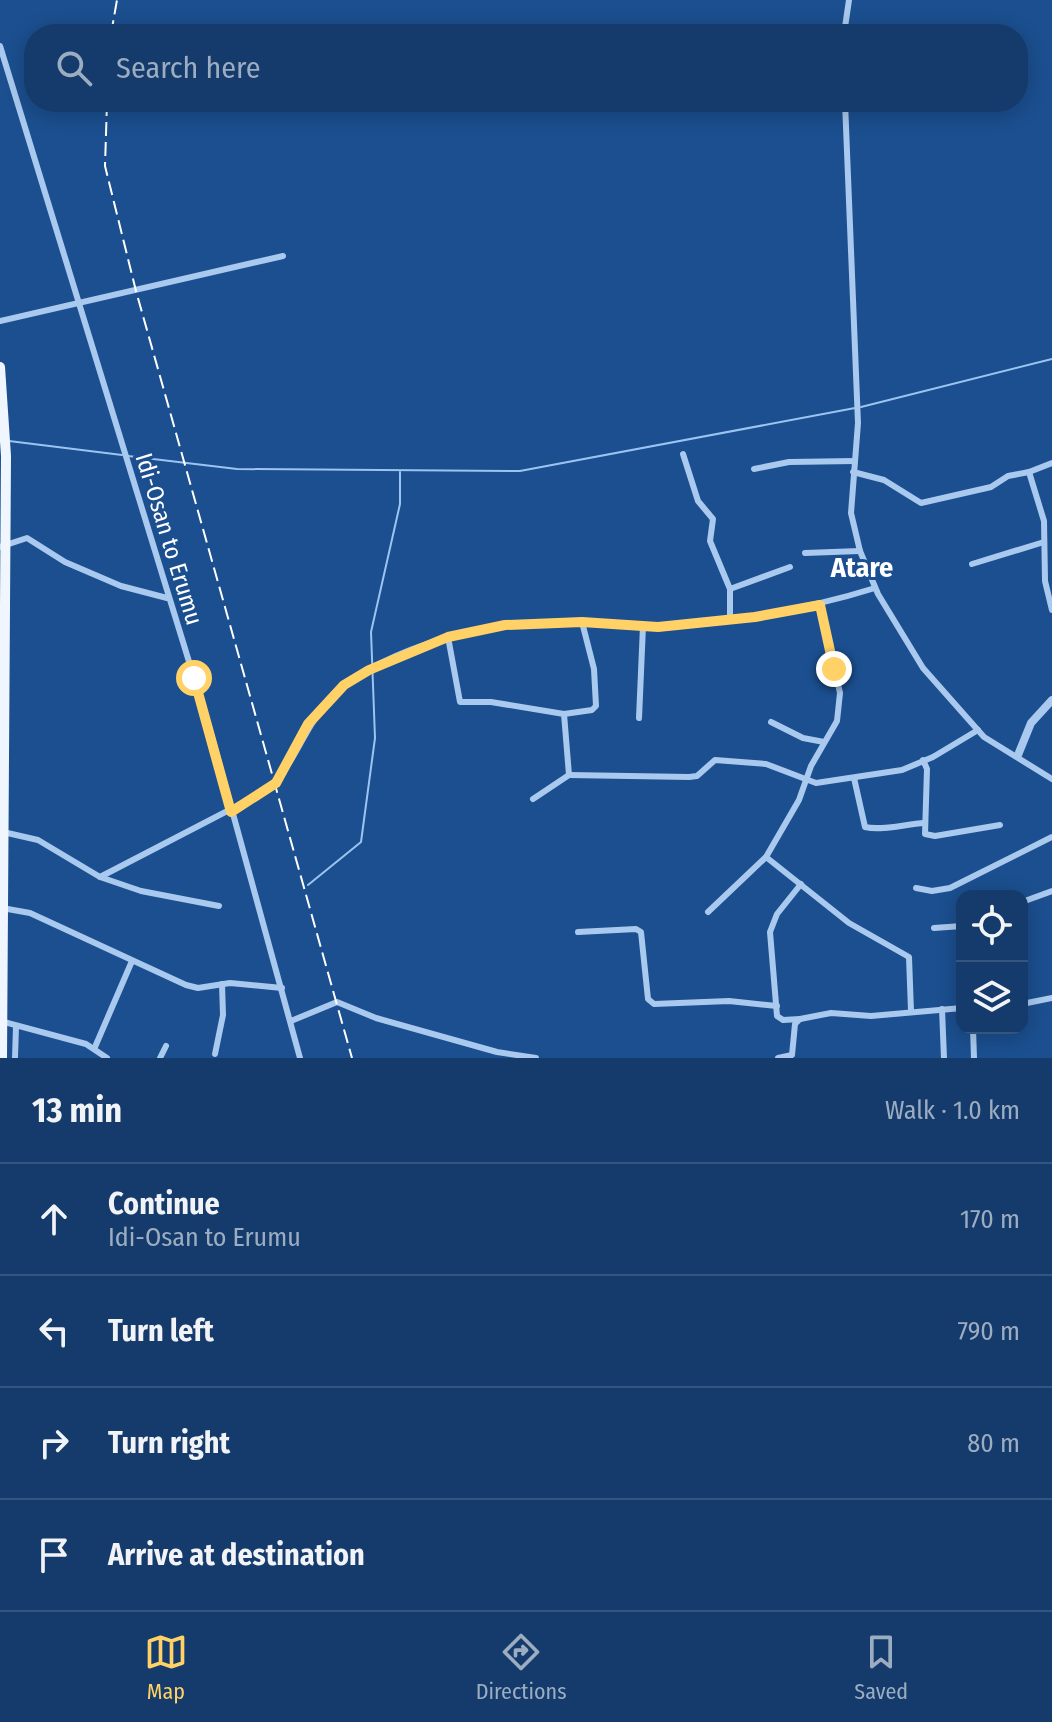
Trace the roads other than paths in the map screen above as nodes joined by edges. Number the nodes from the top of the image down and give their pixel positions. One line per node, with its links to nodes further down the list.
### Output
1 (849, 0): 2 (street)
2 (845, 24)
3 (0, 46): 6 (street, Idi-Osan to Erumu)
4 (845, 112): 10 (street)
5 (283, 256): 6 (street)
6 (80, 306): 7 (street); 23 (street, Idi-Osan to Erumu)
7 (0, 321)
8 (0, 371): 16 (main road)
9 (683, 454): 22 (street)
10 (855, 461): 12 (street); 13 (street)
11 (1052, 463): 14 (street)
12 (754, 469)
13 (853, 472): 14 (street); 17 (street)
14 (1029, 472): 15 (street)
15 (1047, 539): 19 (street); 25 (street)
16 (2, 547): 23 (street); 46 (main road)
17 (860, 551): 18 (street); 21 (street)
18 (805, 553)
19 (972, 564)
20 (790, 567): 22 (street)
21 (875, 588): 24 (street); 34 (street)
22 (730, 589): 26 (street)
23 (167, 598): 43 (street, Idi-Osan to Erumu)
24 (820, 605): 26 (street); 35 (street)
25 (1052, 610)
26 (730, 619): 28 (street)
27 (582, 622): 28 (street); 29 (street); 31 (street)
28 (643, 626): 32 (street)
29 (448, 637): 31 (street); 43 (street)
30 (1052, 700): 36 (street)
31 (564, 714): 38 (street)
32 (639, 718)
33 (771, 722): 35 (street)
34 (978, 730): 36 (street); 37 (street)
35 (824, 742): 41 (street)
36 (1018, 755): 40 (street)
37 (923, 760): 39 (street); 44 (street)
38 (569, 775): 41 (street); 42 (street)
39 (854, 778): 41 (street); 44 (street)
40 (1052, 779)
41 (806, 780): 48 (street)
42 (533, 799)
43 (231, 812): 50 (street); 63 (street, Idi-Osan to Erumu)
44 (924, 823): 45 (street)
45 (1000, 825)
46 (3, 832): 49 (main road); 50 (street)
47 (1052, 837): 52 (street)
48 (766, 857): 51 (street); 57 (street)
49 (1, 876): 56 (main road)
50 (100, 877): 55 (street)
51 (801, 884): 66 (street); 69 (street)
52 (916, 888)
53 (1052, 891): 54 (street)
54 (1028, 900)
55 (219, 906)
56 (2, 908): 61 (street); 71 (main road)
57 (708, 912)
58 (956, 926): 59 (street)
59 (934, 928)
60 (578, 932): 66 (street)
61 (132, 961): 62 (street); 76 (street)
62 (222, 984): 63 (street); 78 (street)
63 (282, 988): 72 (street, Idi-Osan to Erumu)
64 (1052, 998): 65 (street)
65 (1028, 1003)
66 (777, 1006): 70 (street)
67 (956, 1008): 68 (street)
68 (942, 1009): 69 (street); 86 (street)
69 (911, 1011): 70 (street)
70 (800, 1019): 79 (street)
71 (1, 1021): 73 (street); 77 (main road)
72 (291, 1021): 83 (street, Idi-Osan to Erumu); 84 (street)
73 (16, 1026): 76 (street); 80 (street)
74 (973, 1034): 87 (street)
75 (166, 1046): 82 (street)
76 (95, 1047): 81 (street)
77 (1, 1051)
78 (215, 1054)
79 (792, 1057): 85 (street)
80 (15, 1058)
81 (107, 1058)
82 (160, 1058)
83 (300, 1058)
84 (536, 1058)
85 (778, 1058)
86 (944, 1058)
87 (974, 1058)

